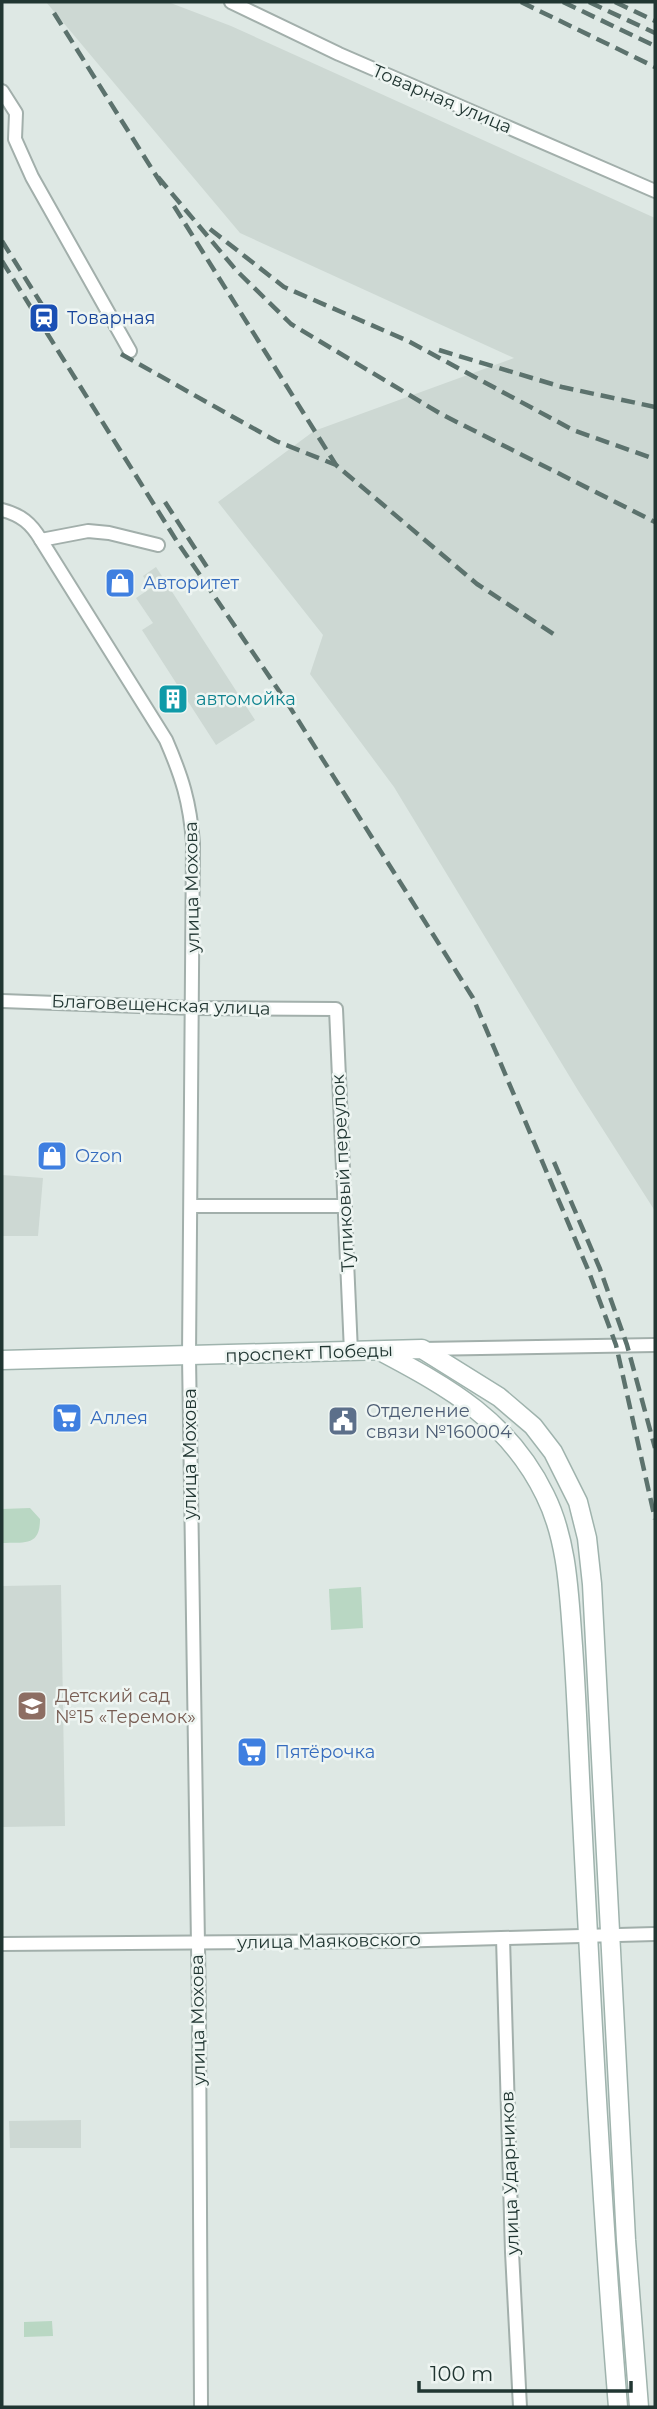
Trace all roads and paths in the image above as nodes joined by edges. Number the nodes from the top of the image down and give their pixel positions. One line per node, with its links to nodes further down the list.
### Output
1 (231, 2): 3 (street, Товарная улица)
2 (2, 91): 4 (street)
3 (655, 191)
4 (130, 351)
5 (2, 510): 6 (street, улица Мохова)
6 (41, 540): 7 (street); 9 (street, улица Мохова)
7 (158, 545)
8 (2, 1001): 9 (street, Благовещенская улица)
9 (193, 1008): 10 (street, Благовещенская улица); 11 (street, улица Мохова)
10 (321, 1009): 12 (street, Тупиковый переулок)
11 (191, 1206): 12 (street); 17 (street, улица Мохова)
12 (345, 1206): 16 (street, Тупиковый переулок)
13 (655, 1345): 14 (street, проспект Победы)
14 (422, 1349): 15 (main road, проспект Победы); 19 (main road)
15 (380, 1351): 16 (main road, проспект Победы); 21 (main road)
16 (351, 1352): 17 (main road, проспект Победы)
17 (189, 1357): 18 (main road, проспект Победы); 23 (street, улица Мохова)
18 (2, 1360)
19 (609, 1934): 20 (street, улица Маяковского); 21 (street, улица Маяковского); 28 (main road)
20 (655, 1934)
21 (587, 1935): 22 (street, улица Маяковского); 27 (main road)
22 (503, 1938): 23 (street, улица Маяковского); 26 (street, улица Ударников)
23 (197, 1943): 24 (street, улица Маяковского); 25 (street, улица Мохова)
24 (2, 1944)
25 (201, 2407)
26 (520, 2407)
27 (618, 2407)
28 (639, 2407)

